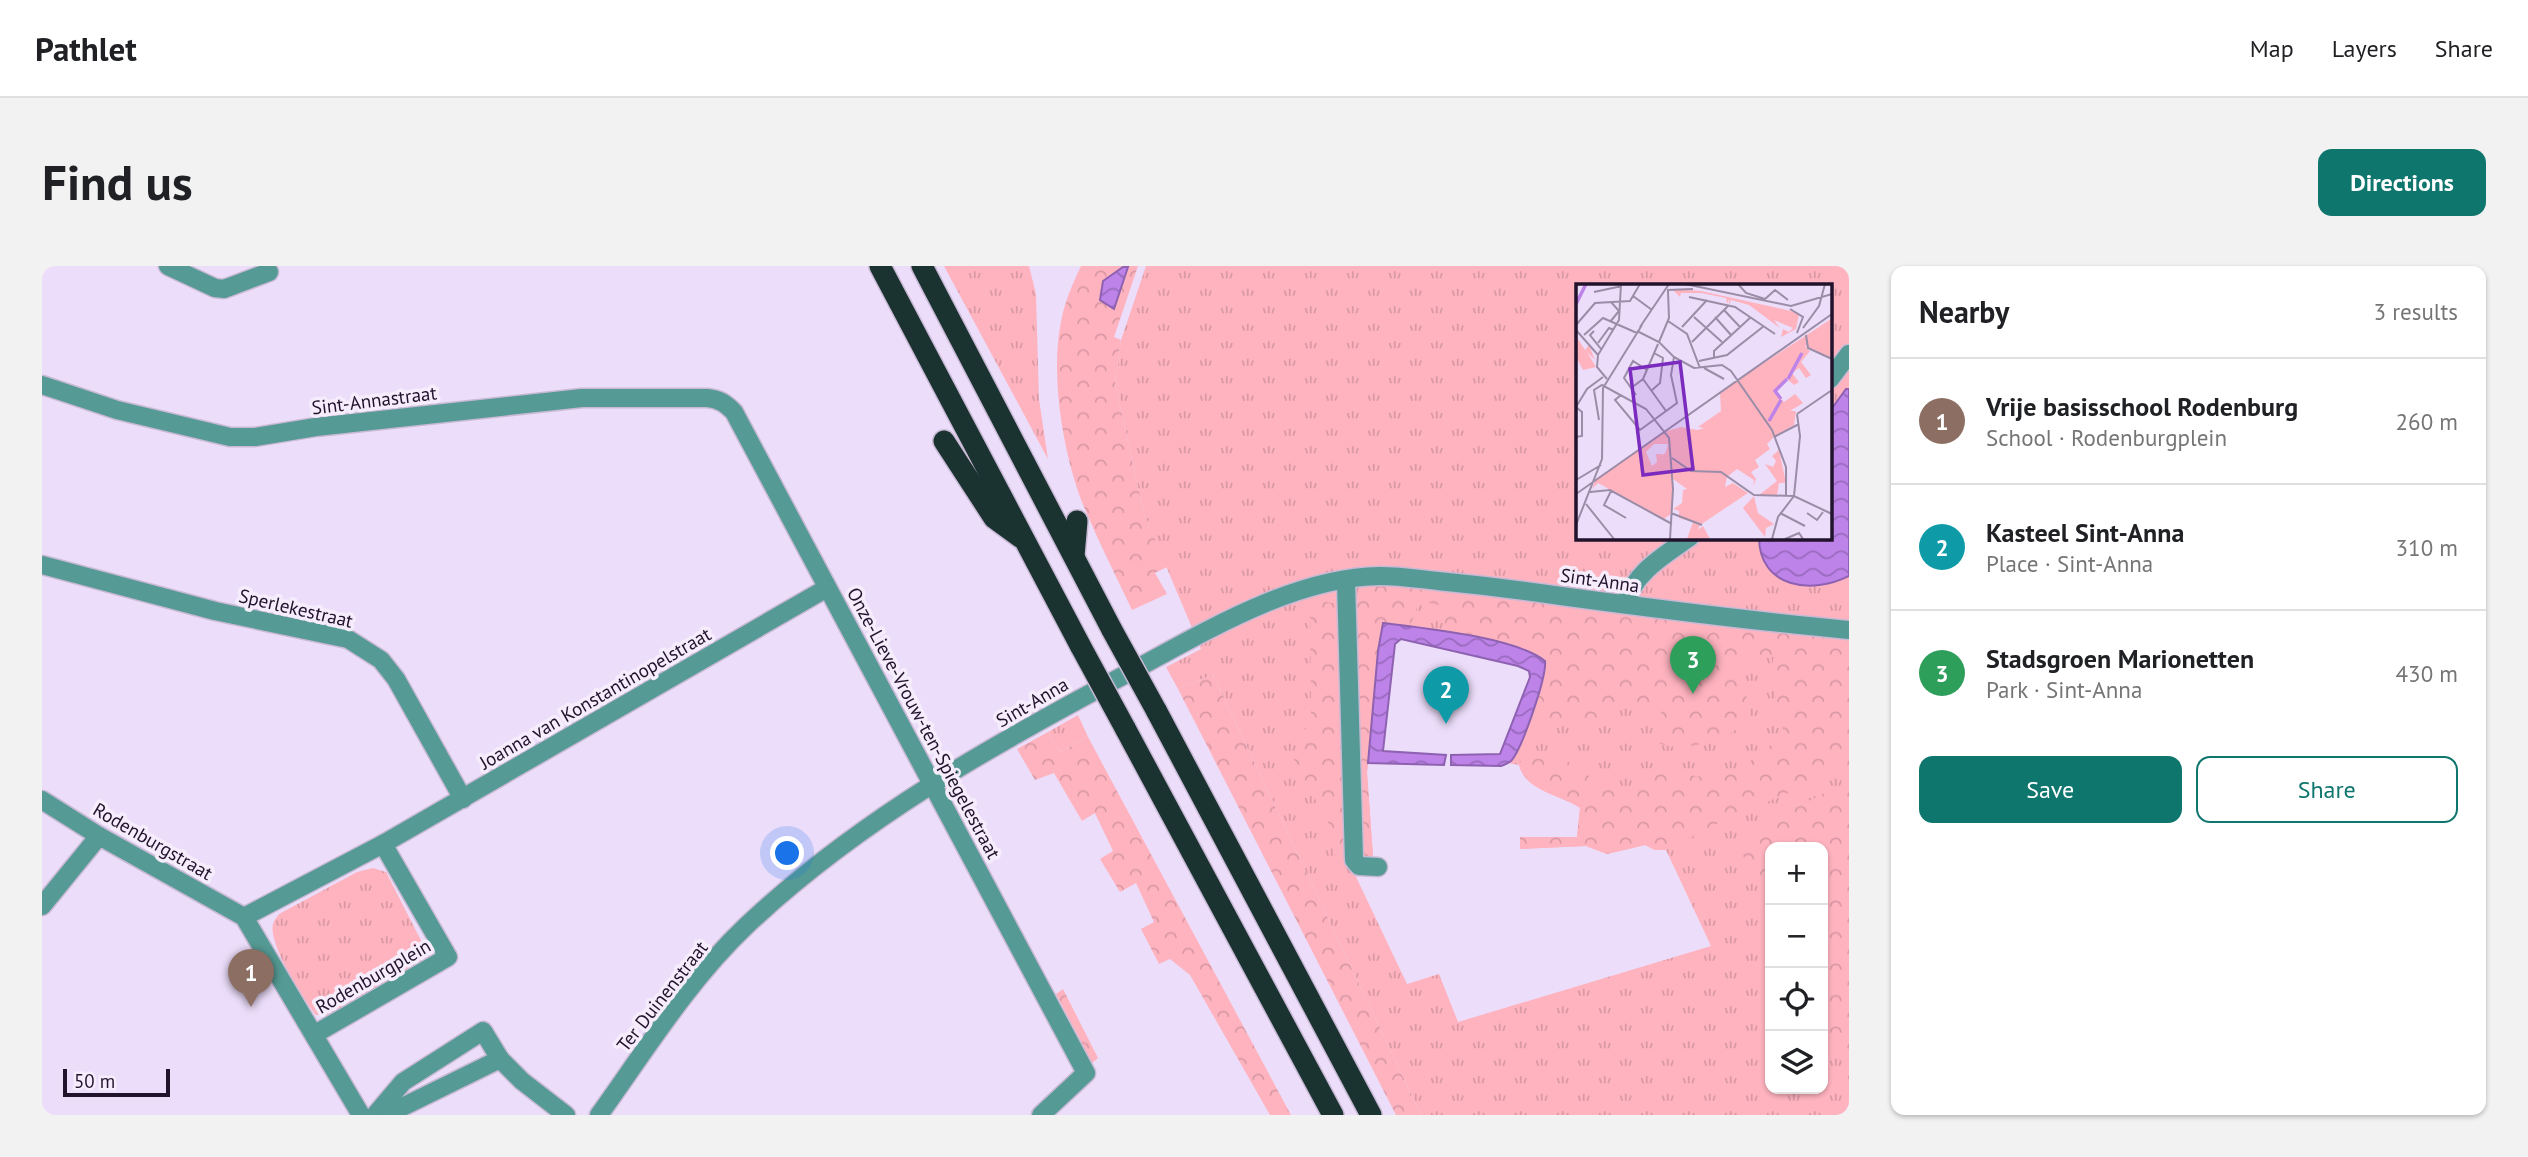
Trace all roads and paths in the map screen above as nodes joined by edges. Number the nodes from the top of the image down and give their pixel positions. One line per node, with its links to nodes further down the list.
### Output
1 (168, 266): 4 (street)
2 (880, 266): 12 (highway)
3 (922, 266): 13 (highway)
4 (269, 272)
5 (1849, 355): 6 (street)
6 (1832, 376)
7 (42, 384): 8 (street, Sint-Annastraat)
8 (718, 399): 16 (street, Onze-Lieve-Vrouw-ten-Spiegelestraat)
9 (944, 441): 12 (highway)
10 (1077, 522): 13 (highway)
11 (1687, 539): 17 (street)
12 (1024, 540): 35 (highway, bridge)
13 (1074, 556): 36 (highway, bridge)
14 (42, 565): 20 (street, Sperlekestraat)
15 (1346, 581): 17 (street, Sint-Anna); 19 (street, Sint-Anna); 24 (street)
16 (827, 587): 19 (street, Onze-Lieve-Vrouw-ten-Spiegelestraat); 20 (street, Joanna van Konstantinopelstraat)
17 (1625, 604): 18 (street, Sint-Anna)
18 (1849, 630)
19 (933, 784): 33 (street, Ter Duinenstraat); 34 (street, Onze-Lieve-Vrouw-ten-Spiegelestraat)
20 (463, 799): 23 (street, Joanna van Konstantinopelstraat)
21 (42, 800): 22 (street, Rodenburgstraat)
22 (99, 836): 25 (street); 26 (street, Rodenburgstraat)
23 (383, 844): 26 (street); 27 (street, Rodenburgplein)
24 (1378, 867)
25 (42, 906)
26 (244, 916): 27 (street, Rodenburgplein)
27 (315, 1034): 29 (street, Rodenburgplein)
28 (500, 1059): 30 (street); 31 (street); 32 (street)
29 (361, 1115)
30 (375, 1115)
31 (386, 1115)
32 (566, 1115)
33 (599, 1115)
34 (1041, 1115)
35 (1333, 1115)
36 (1371, 1115)

